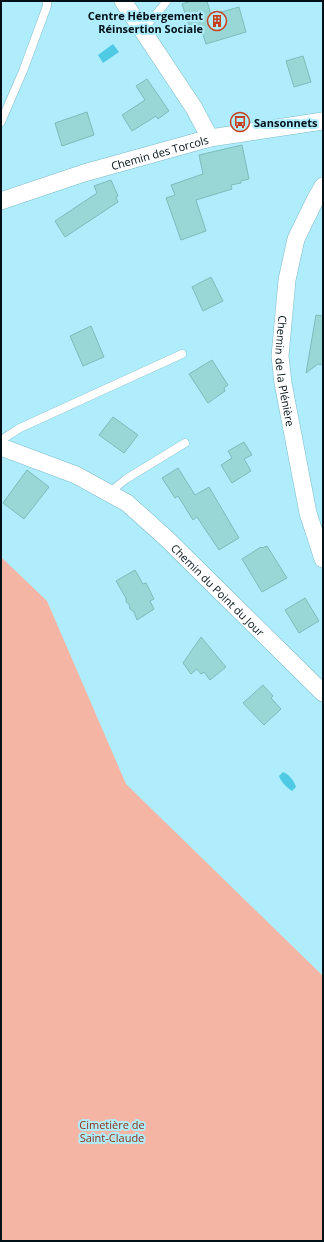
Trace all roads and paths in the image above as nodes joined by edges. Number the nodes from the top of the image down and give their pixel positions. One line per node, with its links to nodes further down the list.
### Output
1 (47, 1): 6 (lane)
2 (123, 1): 4 (street)
3 (167, 1): 4 (lane)
4 (143, 30): 7 (street)
5 (323, 121): 7 (street, Chemin des Torcols)
6 (1, 122)
7 (210, 138): 9 (street, Chemin des Torcols)
8 (323, 186): 15 (street, Chemin de la Plénière)
9 (1, 201)
10 (182, 354): 11 (lane)
11 (1, 440)
12 (185, 443): 14 (lane)
13 (1, 447): 14 (street, Chemin du Point du Jour)
14 (109, 493): 16 (street, Chemin du Point du Jour)
15 (323, 559)
16 (323, 693)

